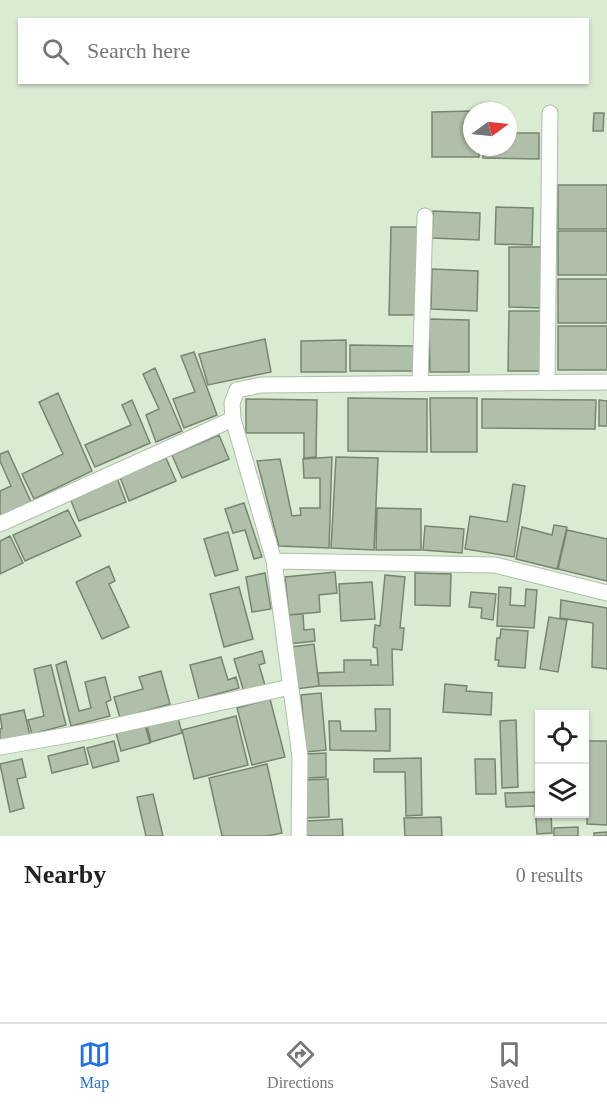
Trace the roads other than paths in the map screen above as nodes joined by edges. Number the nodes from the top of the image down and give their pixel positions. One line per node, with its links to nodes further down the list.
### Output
1 (550, 113): 3 (street)
2 (425, 216): 4 (street)
3 (548, 381): 4 (street); 5 (street)
4 (420, 382): 6 (street)
5 (607, 382)
6 (233, 419): 7 (street); 8 (street)
7 (0, 524)
8 (274, 561): 9 (street); 10 (street)
9 (607, 593)
10 (290, 687): 11 (street); 12 (street)
11 (0, 747)
12 (299, 836)

